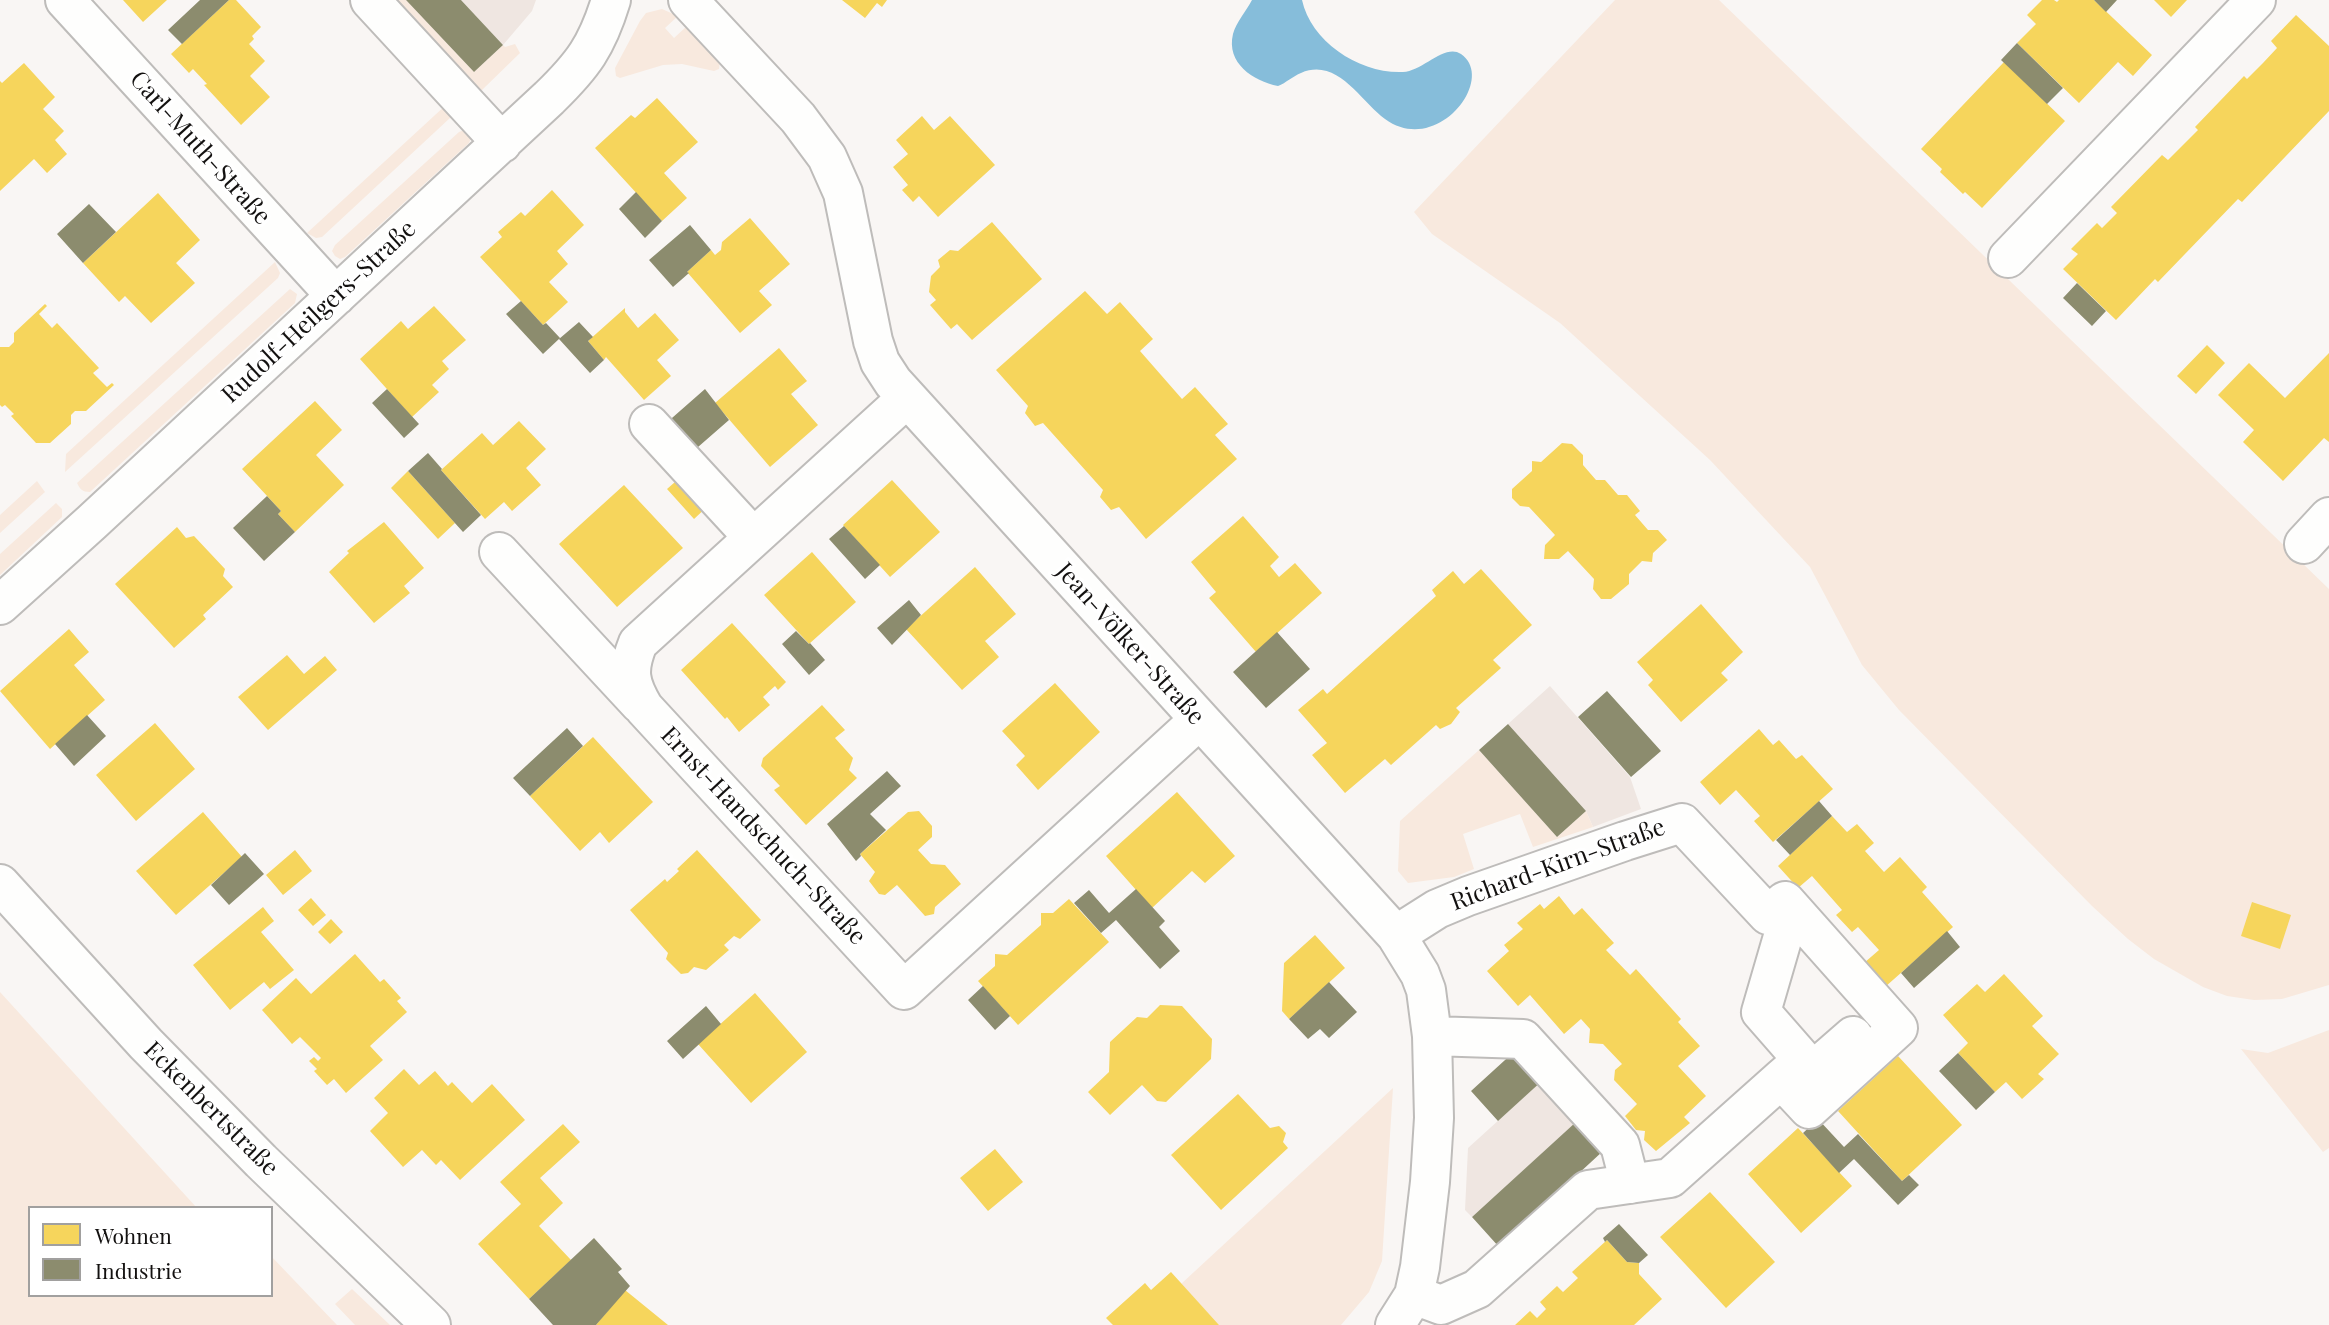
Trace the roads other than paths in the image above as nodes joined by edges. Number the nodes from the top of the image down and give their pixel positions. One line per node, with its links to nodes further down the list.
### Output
1 (65, 0): 8 (street, Carl-Muth-Straße)
2 (370, 0): 6 (street)
3 (611, 0): 6 (street, Rudolf-Heilgers-Straße)
4 (688, 0): 9 (street, Jean-Völker-Straße)
5 (2256, 0): 7 (street)
6 (502, 143): 8 (street, Rudolf-Heilgers-Straße)
7 (2008, 258)
8 (336, 296): 13 (street, Rudolf-Heilgers-Straße)
9 (907, 398): 11 (street, Ernst-Handschuch-Straße); 15 (street, Jean-Völker-Straße)
10 (649, 424): 11 (street)
11 (753, 537): 14 (street, Ernst-Handschuch-Straße)
12 (499, 552): 14 (street)
13 (0, 605)
14 (644, 708): 15 (street, Ernst-Handschuch-Straße)
15 (1199, 720): 18 (street, Jean-Völker-Straße)
16 (0, 884): 23 (street, Eckenbertstraße)
17 (1776, 924): 18 (street, Richard-Kirn-Straße); 20 (street); 20 (street)
18 (1396, 935): 19 (street, Jean-Völker-Straße)
19 (1433, 1036): 21 (street); 22 (street, Jean-Völker-Straße)
20 (1792, 1070): 21 (street)
21 (1630, 1184): 22 (street)
22 (1405, 1310)
23 (432, 1325)

